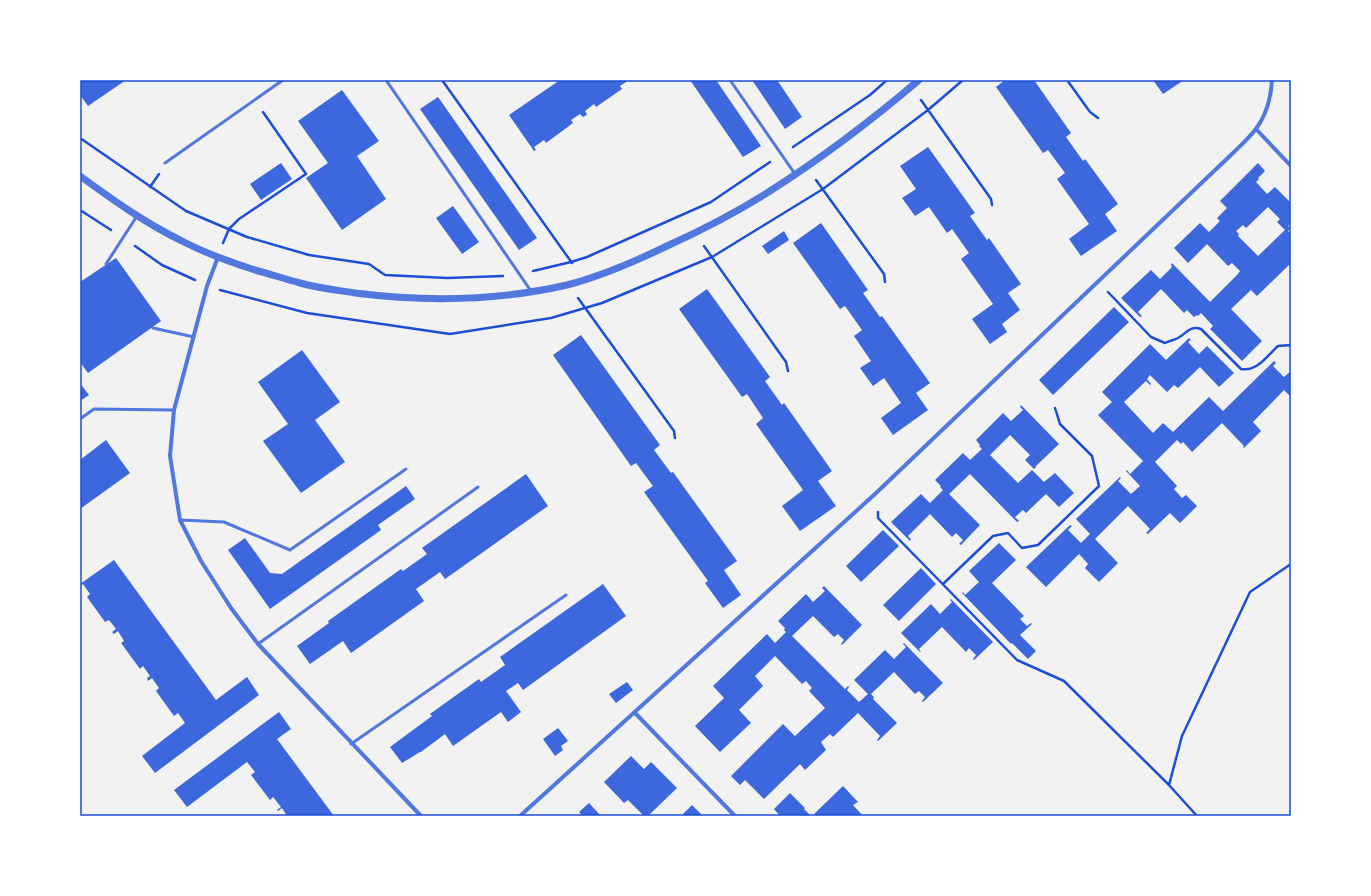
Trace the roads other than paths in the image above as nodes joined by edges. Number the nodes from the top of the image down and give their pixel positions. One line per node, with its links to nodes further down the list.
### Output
1 (283, 80): 7 (lane)
2 (386, 80): 14 (lane)
3 (730, 80): 9 (lane)
4 (919, 80): 9 (street)
5 (1272, 80): 6 (street)
6 (1256, 129): 8 (street); 24 (street)
7 (165, 163)
8 (1291, 166)
9 (795, 174): 14 (street)
10 (80, 176): 11 (street)
11 (136, 216): 12 (street); 13 (lane)
12 (218, 257): 14 (street); 16 (street)
13 (106, 264)
14 (531, 292)
15 (153, 328): 16 (lane)
16 (194, 337): 17 (street)
17 (174, 410): 18 (lane); 21 (street)
18 (80, 419)
19 (406, 469): 21 (lane)
20 (478, 488): 23 (lane)
21 (180, 520): 23 (street)
22 (566, 595): 25 (lane)
23 (258, 644): 25 (street)
24 (635, 713): 27 (street); 28 (street)
25 (351, 744): 26 (street)
26 (421, 816)
27 (520, 816)
28 (735, 816)

